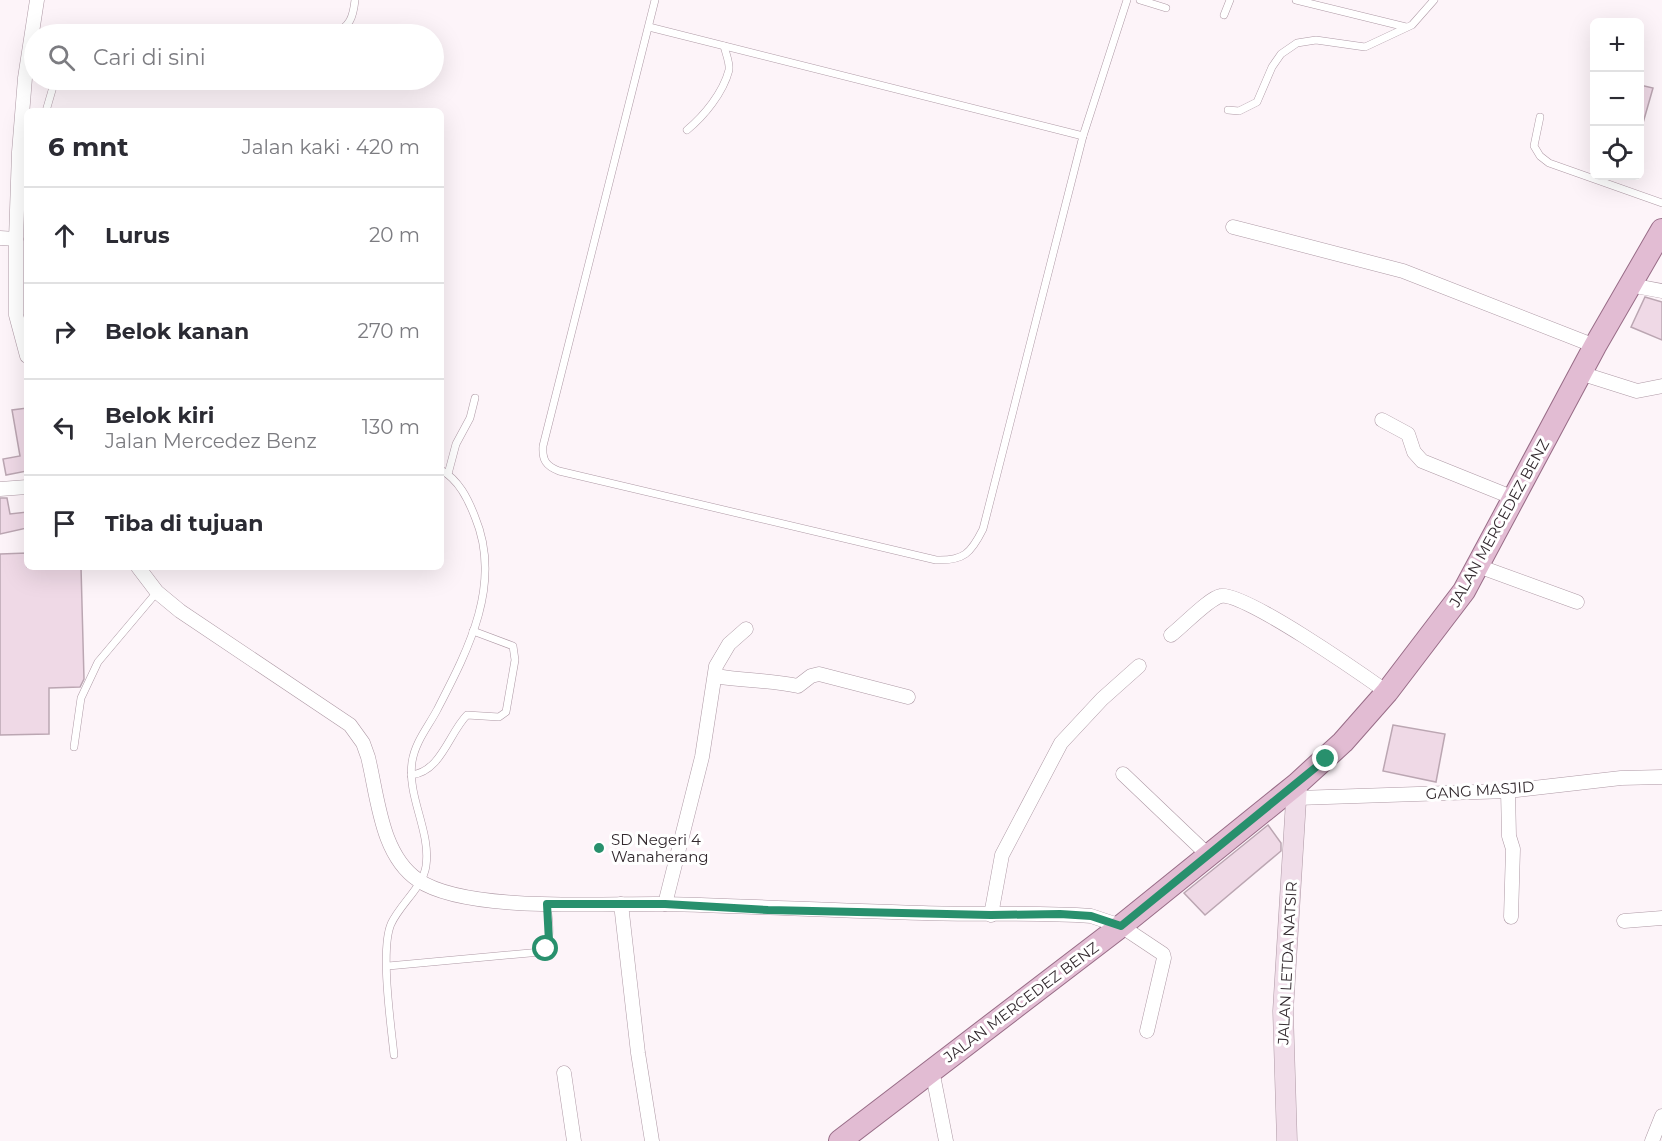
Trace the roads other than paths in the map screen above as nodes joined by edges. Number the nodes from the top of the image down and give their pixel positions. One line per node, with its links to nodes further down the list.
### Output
1 (37, 0): 11 (street)
2 (355, 0): 12 (lane)
3 (655, 0): 13 (lane)
4 (1127, 0): 24 (lane)
5 (1140, 0): 9 (lane)
6 (1230, 0): 10 (lane)
7 (1296, 0): 14 (lane)
8 (1434, 0): 14 (lane)
9 (1166, 8)
10 (1224, 15)
11 (33, 24)
12 (349, 24)
13 (649, 27): 15 (lane); 24 (lane)
14 (1406, 27): 20 (lane)
15 (724, 46): 23 (lane); 24 (lane)
16 (25, 90): 18 (street)
17 (51, 90): 19 (lane)
18 (24, 108)
19 (47, 108)
20 (1228, 110)
21 (24, 112): 25 (street)
22 (1540, 117): 27 (lane)
23 (687, 130)
24 (1083, 136)
25 (23, 147): 26 (street)
26 (22, 197): 31 (street)
27 (1662, 203)
28 (1233, 227): 35 (street)
29 (1662, 230): 32 (main road, JALAN MERCEDEZ BENZ)
30 (0, 238): 31 (street)
31 (16, 238): 34 (street)
32 (1630, 285): 33 (street); 35 (main road, JALAN MERCEDEZ BENZ)
33 (1662, 291)
34 (24, 345)
35 (1594, 346): 36 (main road, JALAN MERCEDEZ BENZ)
36 (1580, 373): 37 (street); 43 (main road, JALAN MERCEDEZ BENZ)
37 (1662, 386)
38 (475, 398): 40 (lane)
39 (1382, 420): 43 (street)
40 (444, 472): 49 (lane)
41 (24, 488): 42 (street)
42 (0, 489)
43 (1514, 498): 44 (main road, JALAN MERCEDEZ BENZ)
44 (1478, 566): 47 (street); 53 (main road, JALAN MERCEDEZ BENZ)
45 (140, 570): 46 (street)
46 (157, 592): 55 (lane); 62 (street)
47 (1577, 602)
48 (746, 629): 52 (street)
49 (473, 632): 57 (lane); 57 (lane)
50 (1171, 635): 53 (street)
51 (1139, 666): 66 (street)
52 (715, 676): 54 (street); 65 (street)
53 (1387, 692): 60 (main road, JALAN MERCEDEZ BENZ)
54 (908, 697)
55 (74, 747)
56 (1123, 774): 61 (street)
57 (411, 775): 62 (lane)
58 (1662, 777): 59 (street, GANG MASJID)
59 (1508, 790): 60 (street, GANG MASJID); 67 (street)
60 (1297, 791): 61 (main road, JALAN MERCEDEZ BENZ); 81 (street, JALAN LETDA NATSIR)
61 (1208, 855): 70 (main road, JALAN MERCEDEZ BENZ)
62 (418, 881): 63 (street); 71 (lane)
63 (547, 904): 64 (street); 71 (lane)
64 (621, 904): 65 (street); 78 (street)
65 (665, 904): 66 (street)
66 (991, 915): 70 (street)
67 (1511, 917)
68 (1662, 918): 69 (street)
69 (1624, 921)
70 (1121, 926): 72 (street); 74 (main road, JALAN MERCEDEZ BENZ)
71 (388, 966): 73 (lane)
72 (1147, 1031)
73 (394, 1055)
74 (932, 1070): 79 (main road, JALAN MERCEDEZ BENZ); 80 (street)
75 (564, 1073): 77 (street)
76 (1662, 1116): 82 (street)
77 (574, 1141)
78 (651, 1141)
79 (840, 1141)
80 (946, 1141)
81 (1287, 1141)
82 (1652, 1141)

